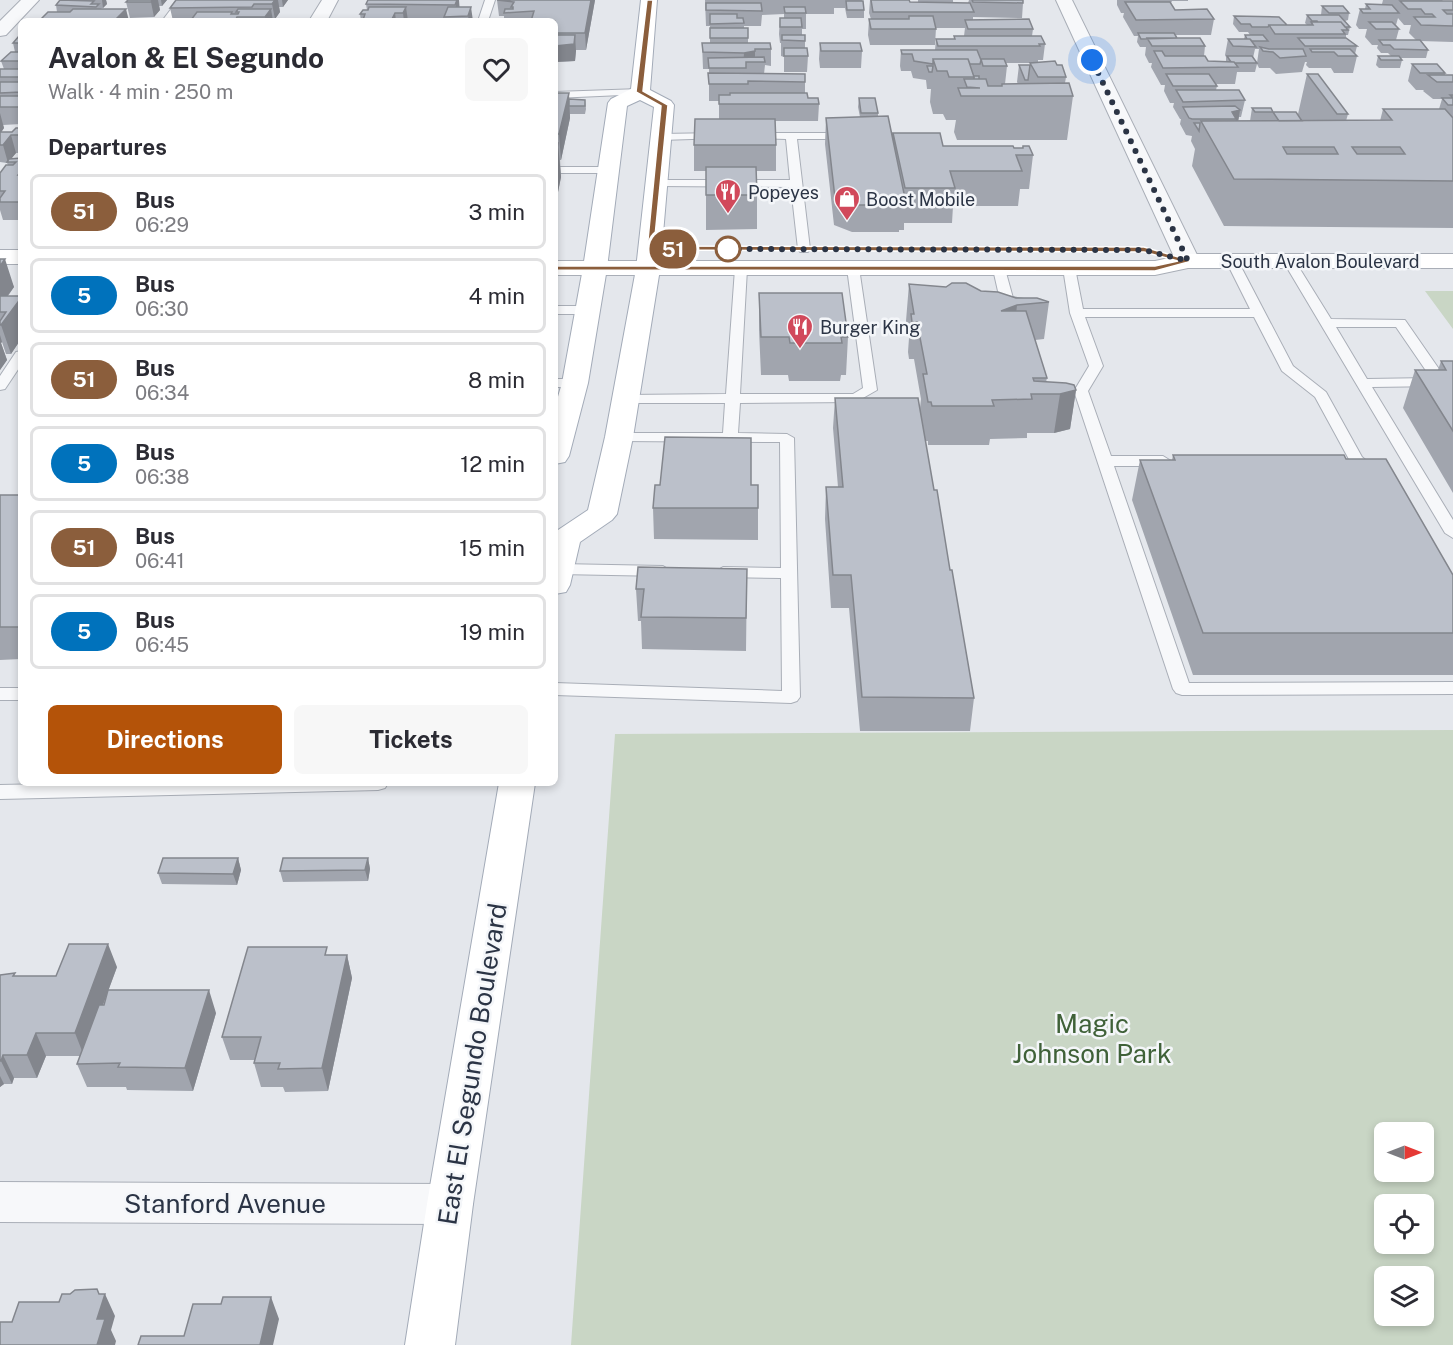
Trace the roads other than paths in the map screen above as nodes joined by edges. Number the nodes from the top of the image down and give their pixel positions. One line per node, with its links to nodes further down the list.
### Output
1 (31, 0): 10 (street)
2 (183, 0): 7 (lane)
3 (330, 0): 8 (street)
4 (490, 0): 9 (lane)
5 (650, 0): 11 (main road)
6 (1064, 0): 26 (street)
7 (169, 18)
8 (320, 18)
9 (484, 18)
10 (0, 31)
11 (640, 92): 12 (lane); 15 (main road); 17 (main road)
12 (558, 95)
13 (791, 136): 14 (lane); 15 (lane); 19 (lane)
14 (856, 136)
15 (661, 137): 18 (main road)
16 (558, 170): 17 (lane)
17 (610, 171): 24 (main road)
18 (657, 183): 19 (lane); 25 (main road)
19 (797, 184): 21 (lane)
20 (558, 249): 24 (main road, South Avalon Boulevard)
21 (804, 249): 25 (main road, South Avalon Boulevard); 26 (main road, South Avalon Boulevard)
22 (0, 257): 23 (main road)
23 (18, 257)
24 (596, 258): 25 (main road, South Avalon Boulevard); 30 (main road, South Avalon Boulevard); 37 (main road)
25 (649, 259): 33 (main road, South Avalon Boulevard); 45 (main road)
26 (1188, 261): 27 (main road, South Avalon Boulevard); 32 (main road, South Avalon Boulevard)
27 (1232, 261): 28 (main road, South Avalon Boulevard); 38 (lane)
28 (1289, 261): 29 (main road, South Avalon Boulevard); 40 (lane)
29 (1453, 261)
30 (558, 267)
31 (853, 268): 33 (main road, South Avalon Boulevard); 34 (main road, South Avalon Boulevard); 46 (lane)
32 (1069, 268): 34 (main road, South Avalon Boulevard); 39 (lane)
33 (741, 269): 46 (lane)
34 (999, 269): 35 (lane)
35 (1009, 309)
36 (558, 310): 37 (lane)
37 (587, 310): 42 (main road)
38 (1258, 313): 39 (lane); 52 (lane)
39 (1077, 314): 53 (lane)
40 (1325, 323): 43 (lane); 43 (lane)
41 (18, 359): 44 (lane)
42 (565, 383): 47 (main road)
43 (1362, 383): 56 (lane)
44 (0, 386)
45 (626, 399): 46 (lane); 49 (main road)
46 (732, 399): 50 (lane)
47 (561, 413): 48 (main road)
48 (558, 434)
49 (619, 437): 50 (lane); 57 (main road)
50 (730, 438): 61 (lane)
51 (1332, 460): 52 (lane)
52 (1356, 460): 55 (lane)
53 (1105, 461): 54 (lane); 63 (lane)
54 (1177, 461)
55 (1390, 487)
56 (1453, 533)
57 (560, 535): 58 (main road)
58 (558, 563)
59 (678, 571): 62 (lane)
60 (712, 572): 61 (lane)
61 (790, 573): 64 (lane)
62 (558, 577)
63 (1453, 688)
64 (558, 689)
65 (0, 693): 66 (lane)
66 (18, 694)
67 (252, 786): 69 (lane)
68 (517, 786): 71 (main road, East El Segundo Boulevard)
69 (0, 792)
70 (0, 1202): 71 (street, Stanford Avenue)
71 (450, 1204): 72 (main road, East El Segundo Boulevard)
72 (430, 1345)

